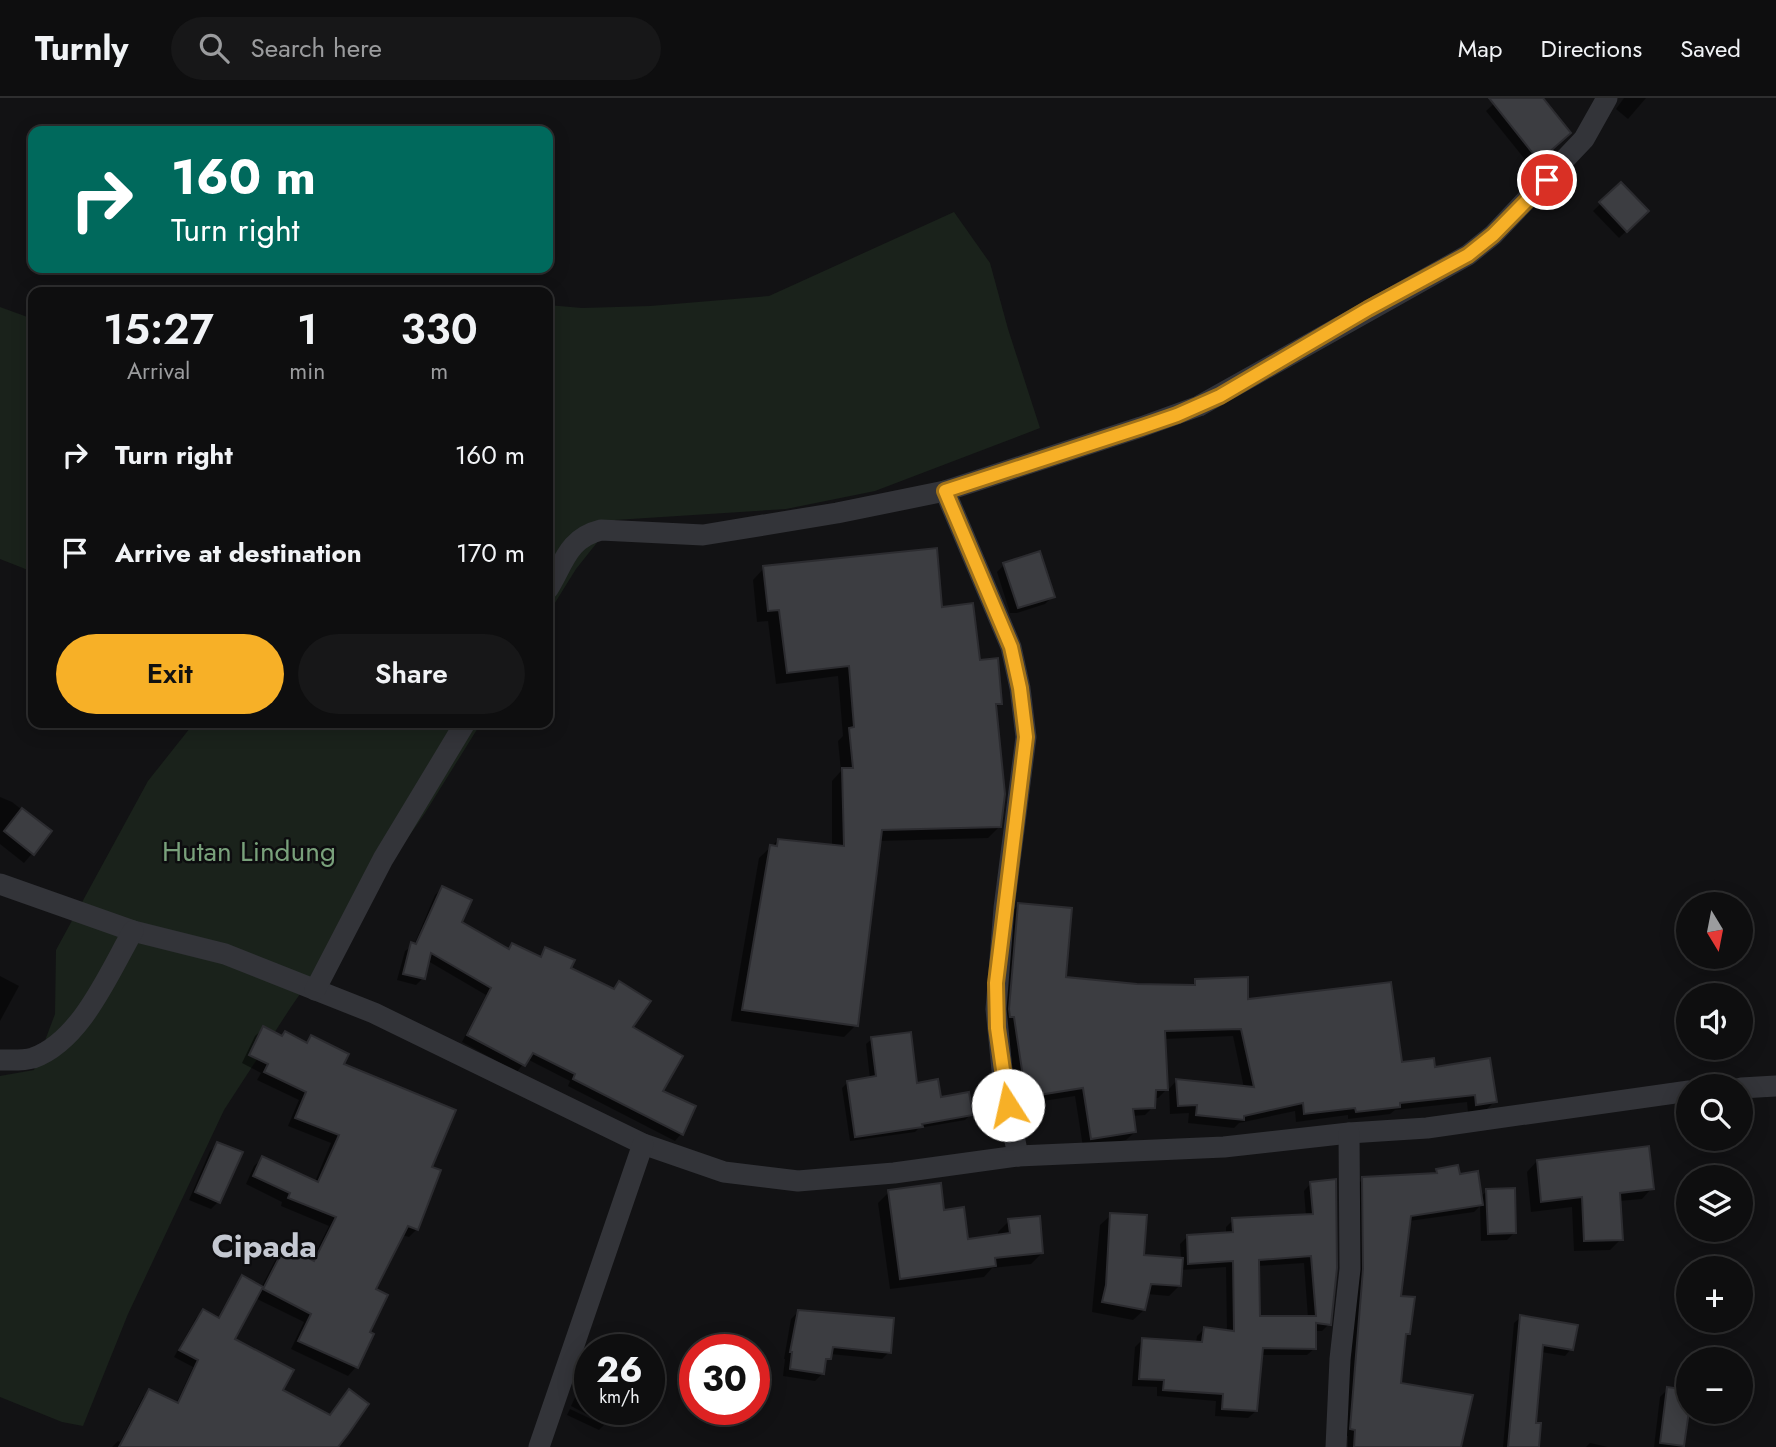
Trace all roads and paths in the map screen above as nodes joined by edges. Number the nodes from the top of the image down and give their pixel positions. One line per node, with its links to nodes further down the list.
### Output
1 (1607, 98): 2 (street)
2 (945, 491): 3 (street); 14 (street)
3 (553, 580)
4 (462, 728): 7 (street)
5 (0, 884): 6 (street)
6 (133, 931): 7 (street); 8 (street)
7 (315, 990): 13 (street)
8 (0, 1060)
9 (1776, 1086): 10 (street)
10 (1753, 1087)
11 (1676, 1093): 12 (street)
12 (1349, 1133): 14 (street); 16 (street)
13 (643, 1144): 14 (street); 15 (street)
14 (1018, 1156)
15 (539, 1447)
16 (1336, 1447)

